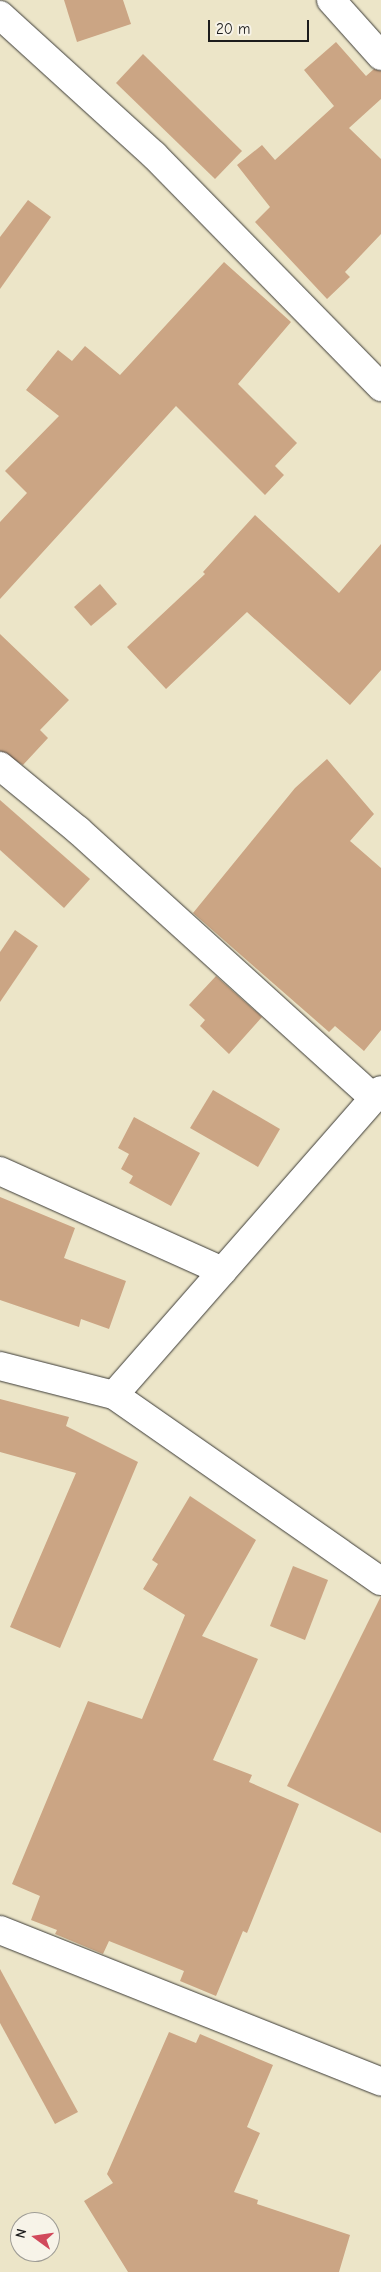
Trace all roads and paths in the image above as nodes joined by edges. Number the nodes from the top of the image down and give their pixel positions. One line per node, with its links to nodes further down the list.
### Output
1 (331, 0): 3 (street)
2 (0, 14): 4 (street)
3 (381, 56)
4 (381, 387)
5 (0, 766): 6 (street)
6 (378, 1094): 8 (street)
7 (0, 1171): 8 (street)
8 (223, 1271): 10 (street)
9 (0, 1366): 10 (street)
10 (114, 1395): 11 (street)
11 (381, 1581)
12 (0, 1930): 13 (street)
13 (381, 2082)

